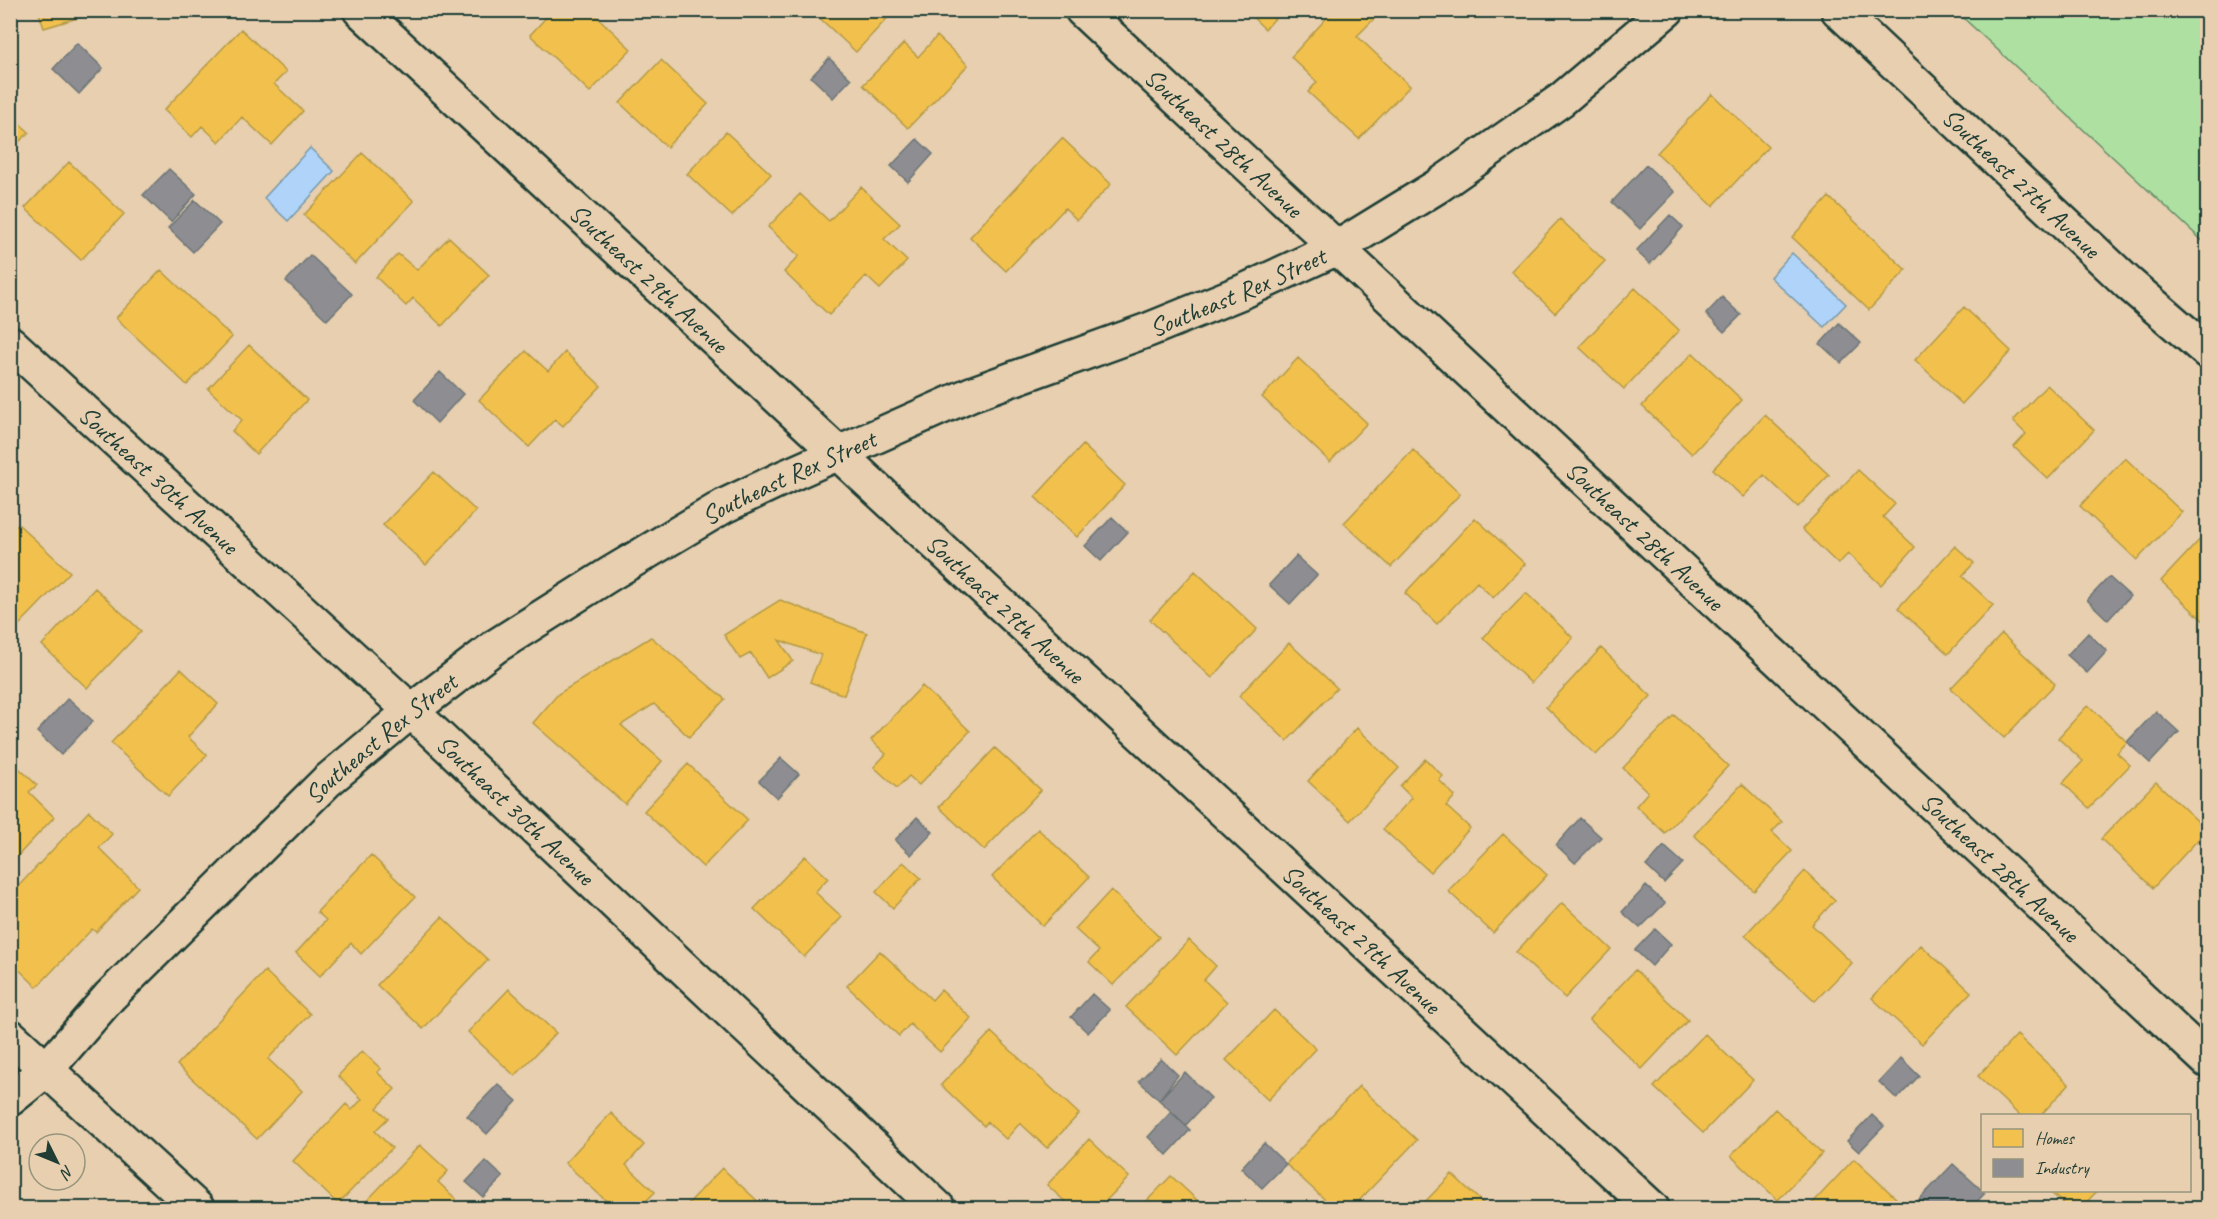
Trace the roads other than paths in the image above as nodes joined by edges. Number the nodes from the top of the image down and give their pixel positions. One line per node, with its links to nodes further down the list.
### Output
1 (360, 10): 8 (street, Southeast 29th Avenue)
2 (1082, 10): 5 (street, Southeast 28th Avenue)
3 (1667, 10): 5 (street, Southeast Rex Street)
4 (1838, 10): 7 (street, Southeast 27th Avenue)
5 (1337, 248): 8 (street, Southeast Rex Street); 11 (street, Southeast 28th Avenue)
6 (10, 343): 9 (street, Southeast 30th Avenue)
7 (2208, 352)
8 (839, 454): 9 (street, Southeast Rex Street); 16 (street, Southeast 29th Avenue)
9 (411, 711): 12 (street, Southeast Rex Street); 15 (street, Southeast 30th Avenue)
10 (10, 1036): 12 (street)
11 (2208, 1061)
12 (46, 1070): 13 (street, Southeast Rex Street); 14 (street)
13 (10, 1100)
14 (196, 1209)
15 (938, 1209)
16 (1652, 1209)

